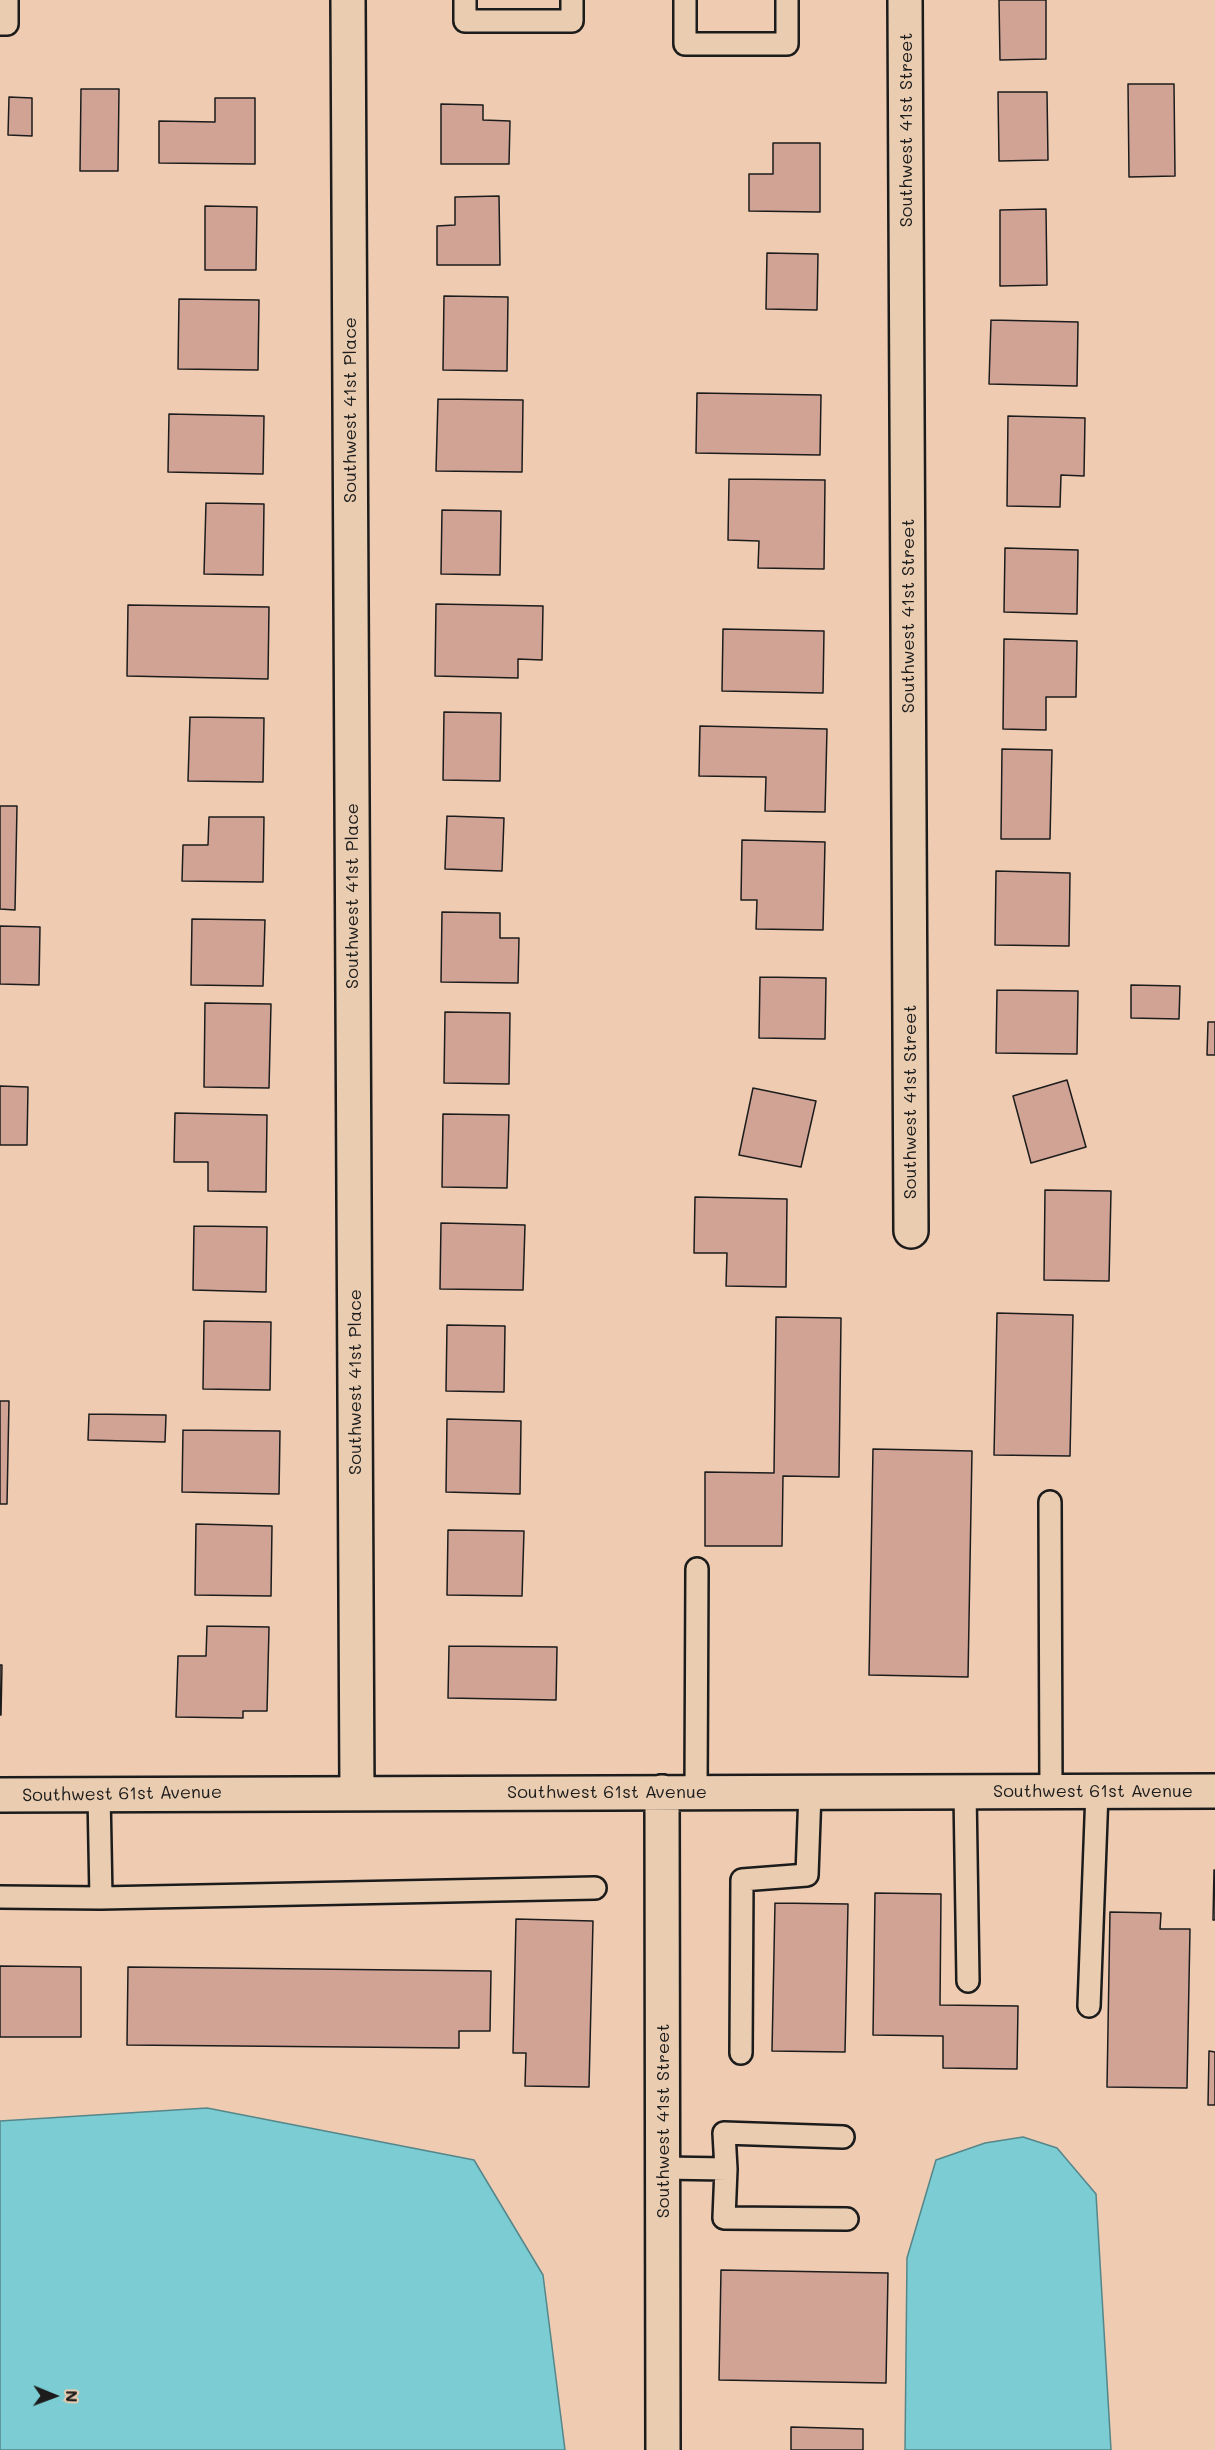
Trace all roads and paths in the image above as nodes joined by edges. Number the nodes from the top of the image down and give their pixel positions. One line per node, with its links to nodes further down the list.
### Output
1 (7, 0): 8 (lane)
2 (348, 0): 13 (street, Southwest 41st Place)
3 (465, 0): 4 (lane)
4 (572, 0)
5 (685, 0): 6 (lane)
6 (787, 0)
7 (905, 0): 9 (street, Southwest 41st Street)
8 (0, 24)
9 (911, 1231)
10 (1050, 1502): 18 (lane)
11 (697, 1569): 15 (lane)
12 (1215, 1791): 19 (street, Southwest 61st Avenue)
13 (357, 1792): 14 (street, Southwest 61st Avenue); 20 (street, Southwest 61st Avenue)
14 (662, 1792): 15 (street, Southwest 61st Avenue); 29 (street, Southwest 41st Street)
15 (696, 1792): 16 (street, Southwest 61st Avenue)
16 (810, 1792): 17 (street, Southwest 61st Avenue); 27 (lane)
17 (965, 1792): 18 (street, Southwest 61st Avenue); 25 (lane)
18 (1052, 1792): 19 (street, Southwest 61st Avenue)
19 (1097, 1792): 26 (lane)
20 (99, 1794): 21 (street, Southwest 61st Avenue); 24 (lane)
21 (0, 1795)
22 (595, 1888): 24 (lane)
23 (0, 1897): 24 (lane)
24 (101, 1898)
25 (968, 1981)
26 (1089, 2006)
27 (741, 2053)
28 (843, 2137): 30 (lane)
29 (663, 2168): 30 (lane); 32 (street, Southwest 41st Street)
30 (726, 2169): 31 (lane)
31 (847, 2219)
32 (663, 2450)

